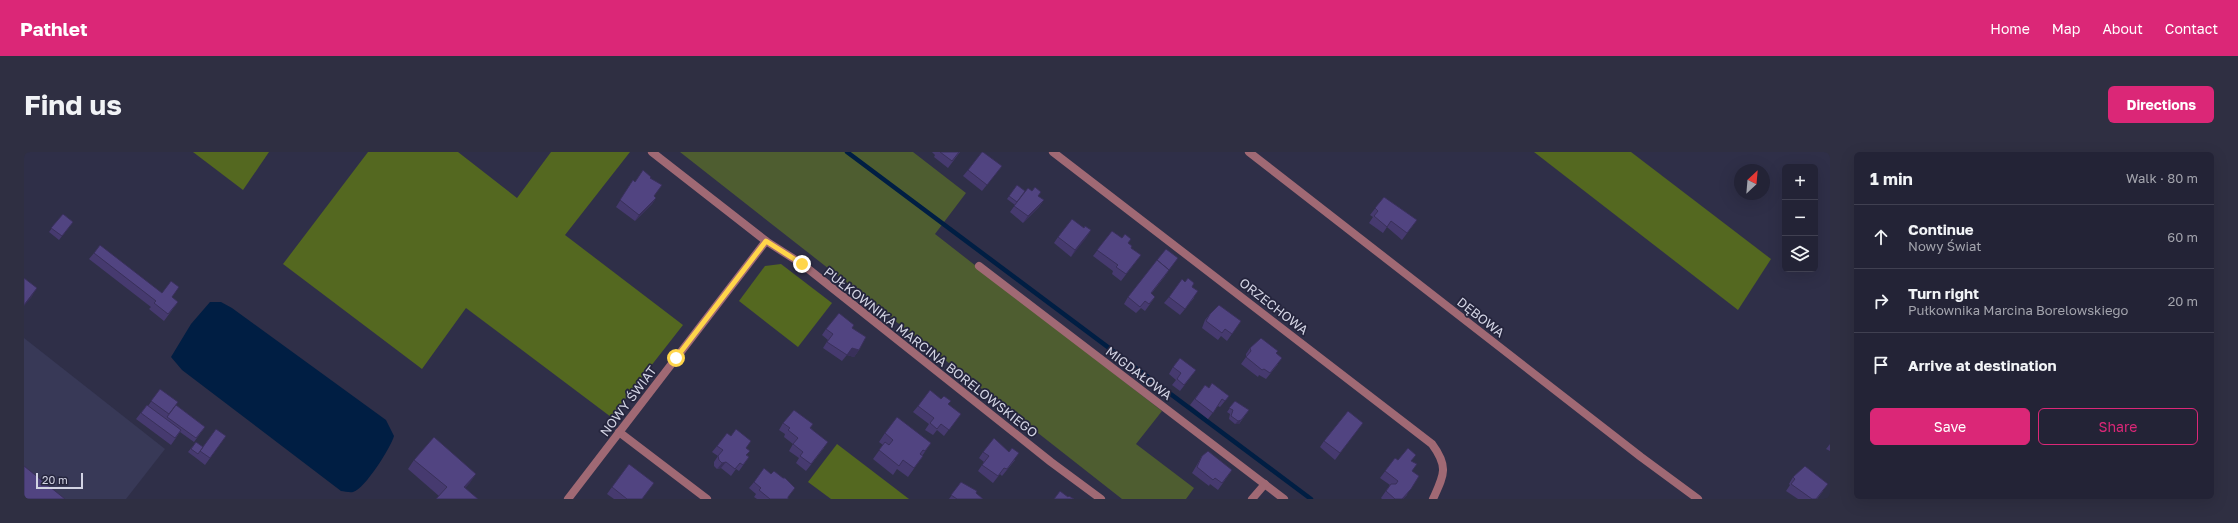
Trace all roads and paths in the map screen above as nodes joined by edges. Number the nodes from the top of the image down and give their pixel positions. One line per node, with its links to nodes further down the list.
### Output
1 (652, 152): 4 (street, PUŁKOWNIKA MARCINA BORELOWSKIEGO)
2 (1053, 152): 13 (street, ORZECHOWA)
3 (1249, 152): 14 (street, DĘBOWA)
4 (766, 241): 6 (street, NOWY ŚWIAT); 10 (street, PUŁKOWNIKA MARCINA BORELOWSKIEGO)
5 (979, 266): 7 (street, MIGDAŁOWA)
6 (619, 432): 8 (street, NOWY ŚWIAT); 9 (street)
7 (1265, 484): 11 (street); 12 (street, MIGDAŁOWA)
8 (568, 499)
9 (708, 499)
10 (1101, 499)
11 (1252, 499)
12 (1284, 499)
13 (1432, 499)
14 (1698, 499)

